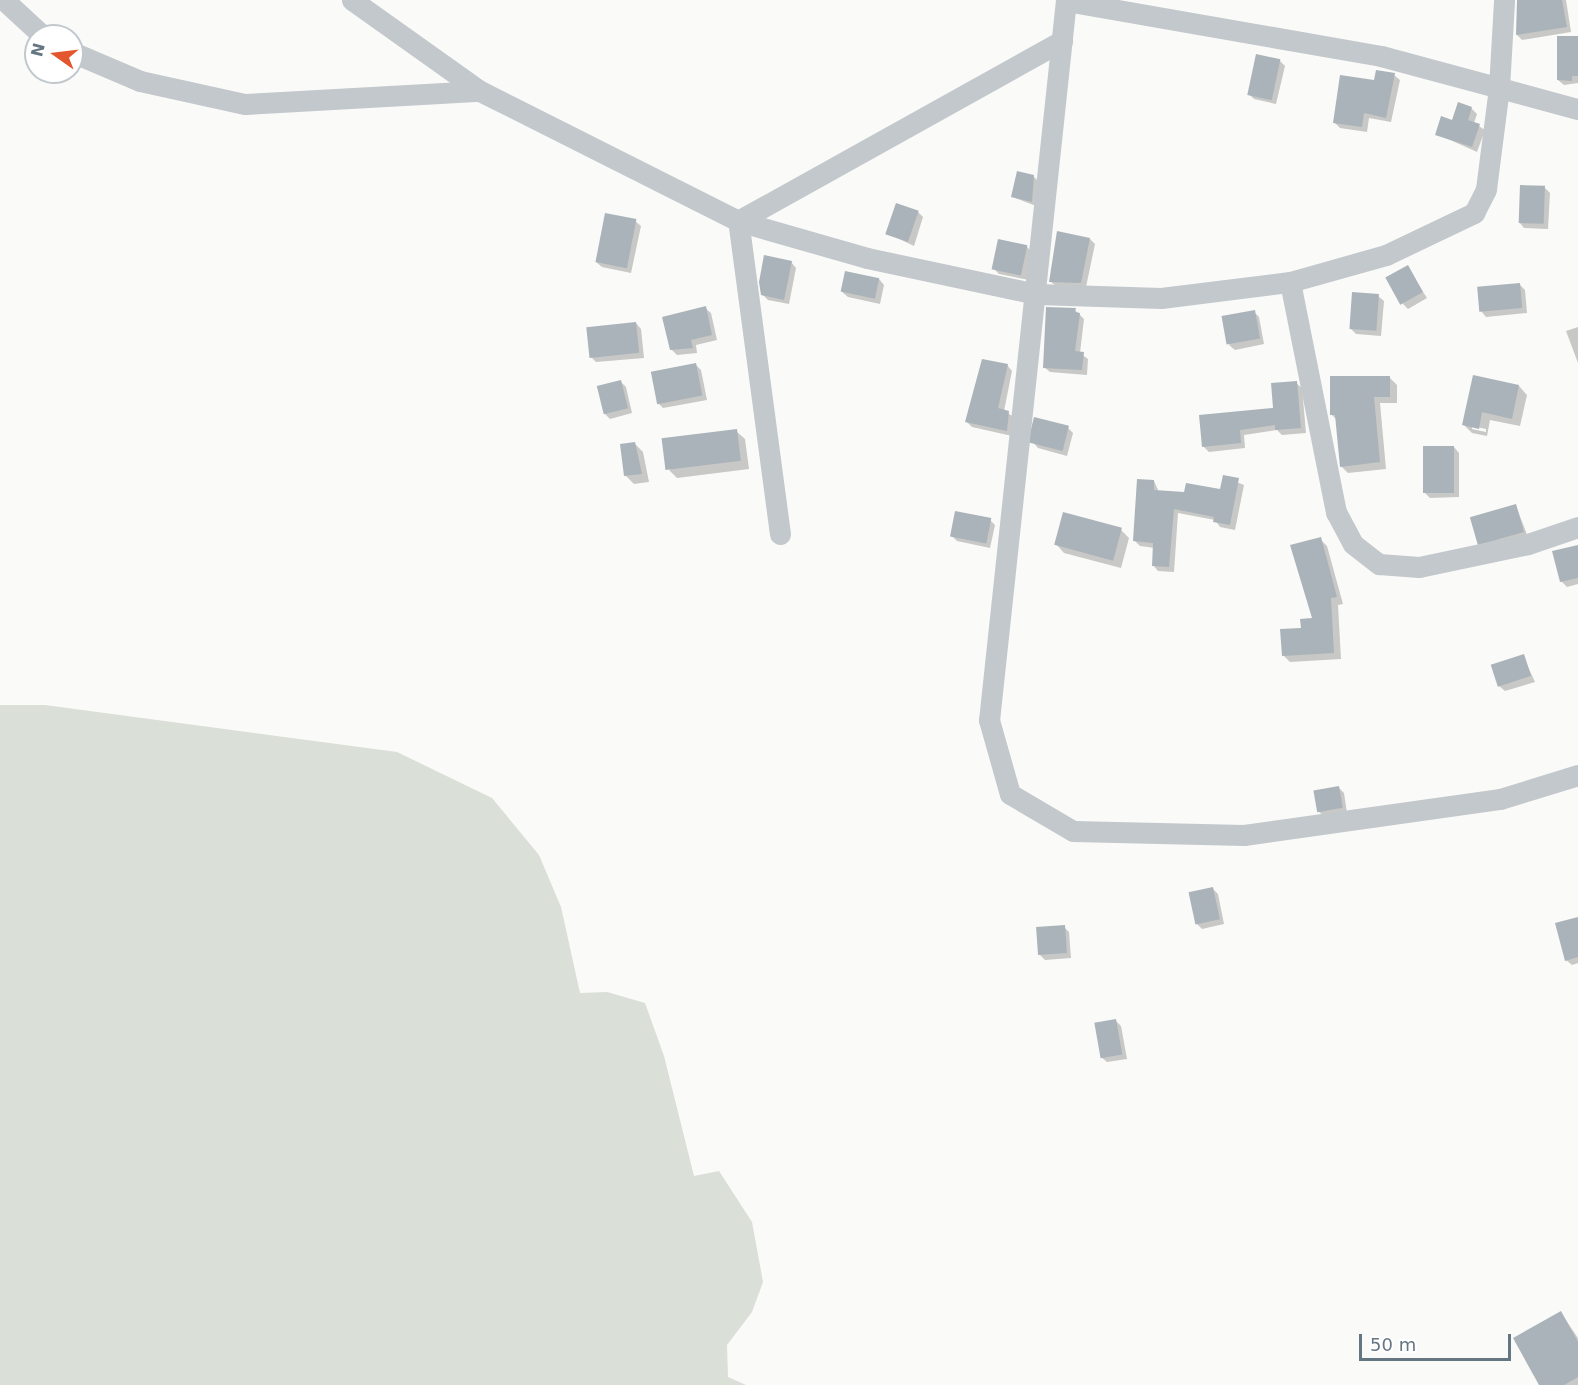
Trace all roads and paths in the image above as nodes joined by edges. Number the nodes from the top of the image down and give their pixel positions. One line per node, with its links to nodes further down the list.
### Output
1 (4, 0): 5 (street)
2 (352, 0): 9 (street)
3 (1504, 0): 8 (street)
4 (1066, 1): 6 (street); 8 (street)
5 (30, 24)
6 (1062, 41): 11 (street); 13 (street)
7 (84, 56): 9 (street)
8 (1499, 88): 10 (street); 12 (street)
9 (480, 91): 11 (street)
10 (1578, 109)
11 (738, 221): 13 (street); 15 (street)
12 (1290, 282): 13 (street); 14 (street)
13 (1036, 294): 16 (street)
14 (1578, 527)
15 (780, 534)
16 (1578, 775)

